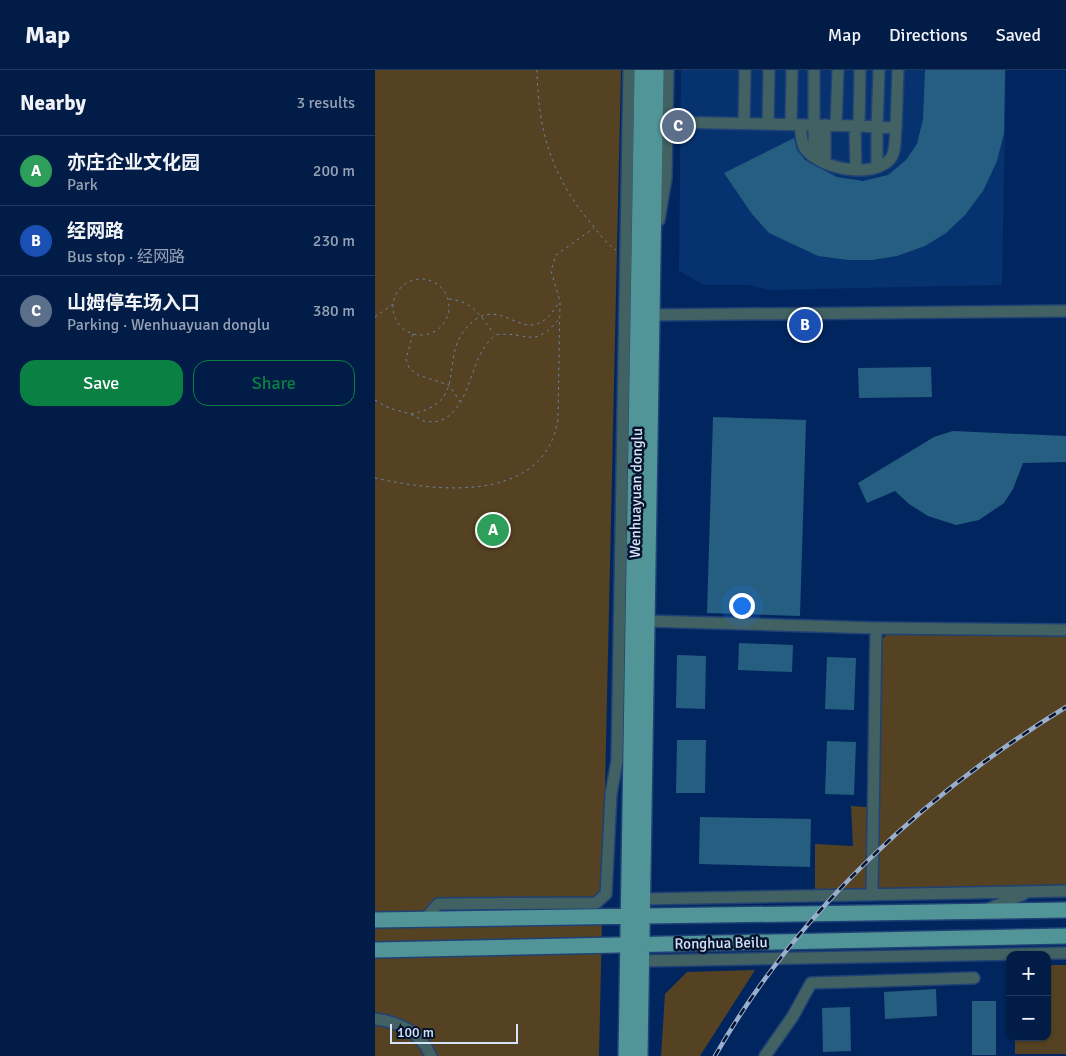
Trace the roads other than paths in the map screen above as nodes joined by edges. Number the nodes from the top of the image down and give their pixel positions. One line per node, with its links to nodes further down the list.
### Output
1 (629, 70): 13 (street)
2 (642, 70): 23 (main road, Wenhuayuan donglu)
3 (656, 70): 27 (main road, Wenhuayuan donglu)
4 (668, 70): 14 (street)
5 (745, 70): 15 (street)
6 (769, 70): 16 (street)
7 (792, 70): 17 (street)
8 (814, 70): 18 (street)
9 (838, 70): 19 (street)
10 (860, 70): 20 (street)
11 (879, 70): 21 (street)
12 (898, 70): 22 (street)
13 (628, 111): 23 (street); 34 (street)
14 (667, 122): 15 (street); 27 (street)
15 (744, 124): 16 (street)
16 (768, 124): 17 (street)
17 (796, 124): 18 (street); 24 (street)
18 (813, 125): 19 (street); 24 (street)
19 (831, 125): 20 (street); 24 (street)
20 (857, 126): 21 (street); 26 (street)
21 (877, 127): 22 (street); 25 (street)
22 (896, 128): 25 (street)
23 (641, 146): 29 (main road, Wenhuayuan donglu)
24 (820, 160): 26 (street)
25 (877, 166): 26 (street)
26 (856, 170)
27 (653, 258): 29 (main road, Wenhuayuan donglu)
28 (1066, 311): 29 (street)
29 (646, 315): 30 (main road, Wenhuayuan donglu); 33 (main road, Wenhuayuan donglu)
30 (647, 621): 31 (street); 39 (main road, Wenhuayuan donglu)
31 (876, 628): 32 (street); 37 (street)
32 (1066, 630)
33 (631, 711): 34 (street); 43 (main road, Wenhuayuan donglu)
34 (617, 761): 44 (street)
35 (1066, 891): 36 (street)
36 (1030, 892): 37 (street); 41 (street)
37 (872, 895): 38 (street)
38 (769, 896): 39 (street); 42 (street)
39 (643, 899): 43 (main road, Wenhuayuan donglu)
40 (1066, 910): 41 (main road, Ronghua Beilu)
41 (981, 911): 42 (main road, Ronghua Beilu)
42 (807, 913): 43 (main road, Ronghua Beilu)
43 (635, 915): 44 (main road, Ronghua Beilu); 48 (main road)
44 (425, 919): 45 (main road, Ronghua Beilu)
45 (375, 920)
46 (1066, 936): 47 (main road, Ronghua Beilu)
47 (990, 937): 48 (main road, Ronghua Beilu); 50 (street)
48 (635, 945): 49 (main road, Ronghua Beilu); 54 (main road); 58 (main road)
49 (375, 950)
50 (1022, 951)
51 (1006, 953): 54 (street)
52 (1051, 953): 53 (street)
53 (1066, 953)
54 (641, 961): 59 (main road)
55 (974, 978): 60 (street)
56 (375, 1019): 57 (street)
57 (431, 1056)
58 (626, 1056)
59 (640, 1056)
60 (765, 1056)

